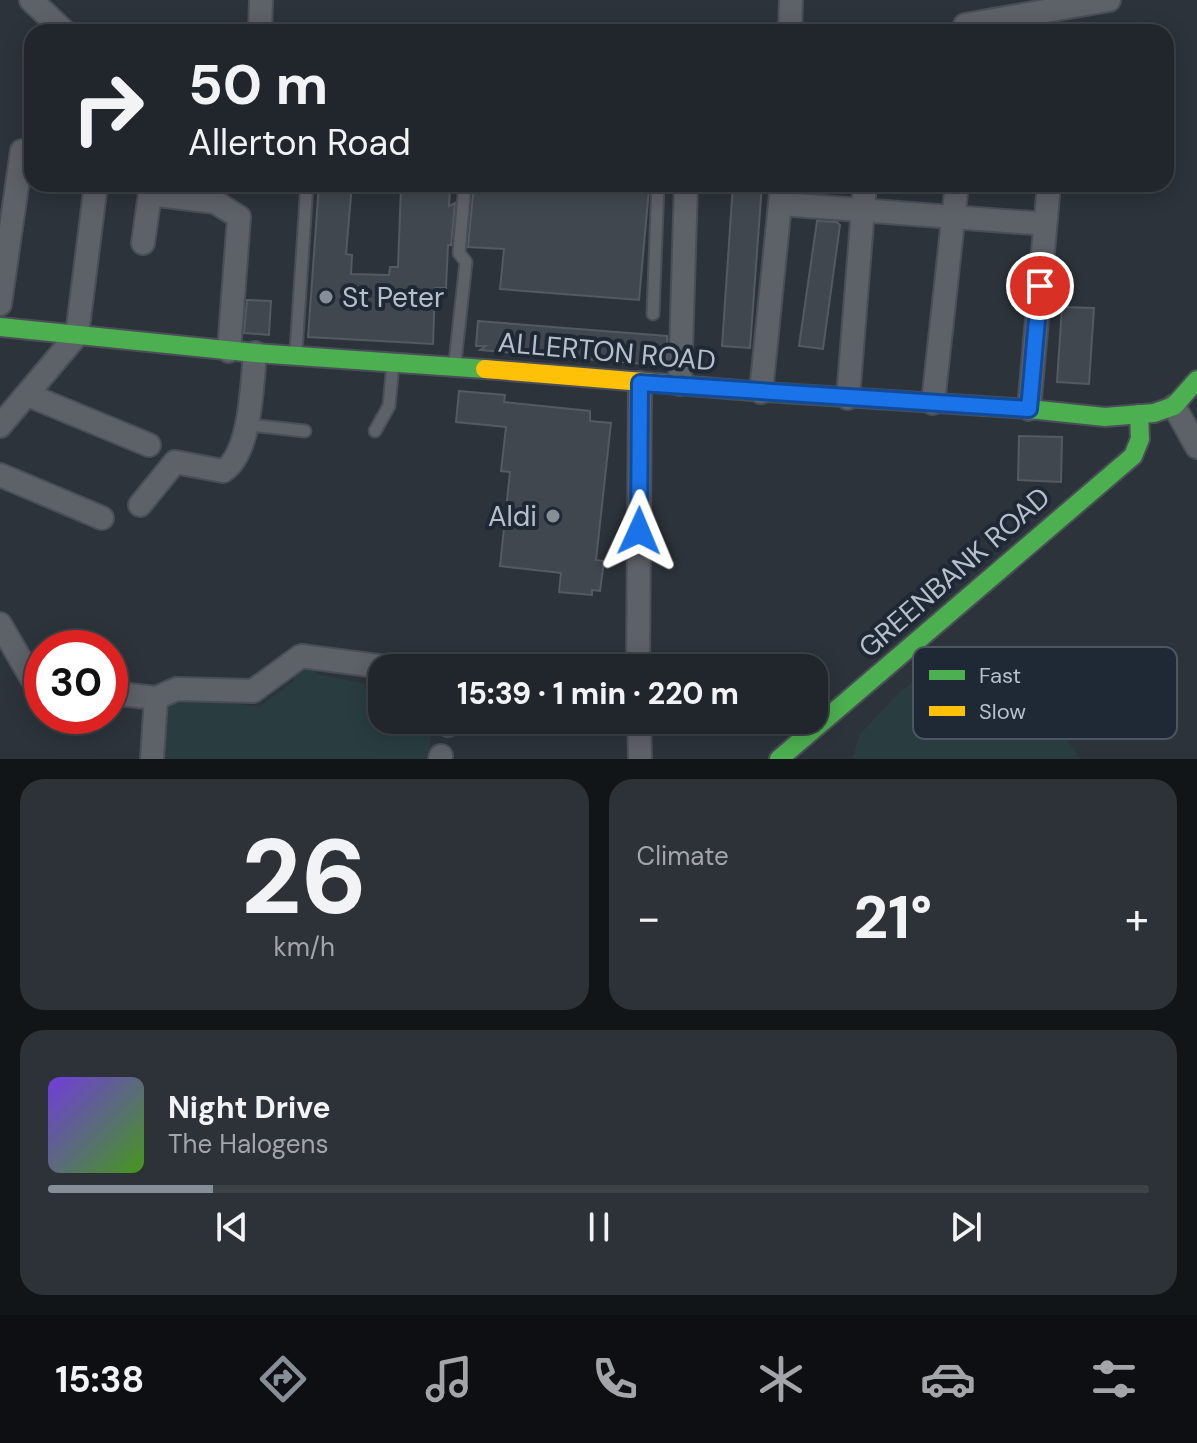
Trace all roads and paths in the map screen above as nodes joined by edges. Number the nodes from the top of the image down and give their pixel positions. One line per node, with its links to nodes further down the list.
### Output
1 (31, 0): 5 (street)
2 (261, 0): 6 (street)
3 (791, 0): 7 (street)
4 (1109, 0): 8 (street)
5 (56, 24)
6 (260, 24)
7 (790, 24)
8 (971, 24)
9 (22, 151): 23 (street)
10 (95, 192): 26 (street)
11 (306, 192): 29 (lane)
12 (464, 192): 31 (lane)
13 (658, 192): 24 (lane)
14 (686, 192): 34 (street)
15 (864, 192): 19 (street)
16 (956, 192): 20 (street)
17 (1048, 192): 21 (street)
18 (782, 194): 19 (street); 35 (street)
19 (863, 210): 20 (street); 37 (street)
20 (953, 217): 21 (street); 38 (street)
21 (1045, 224): 40 (street)
22 (143, 243): 27 (street)
23 (0, 304)
24 (653, 314)
25 (0, 327): 26 (street, ALLERTON ROAD)
26 (77, 335): 27 (street, ALLERTON ROAD); 36 (street)
27 (229, 351): 28 (street, ALLERTON ROAD)
28 (255, 353): 29 (street, ALLERTON ROAD); 42 (street)
29 (295, 356): 30 (street, ALLERTON ROAD)
30 (394, 363): 31 (street, ALLERTON ROAD); 45 (lane)
31 (454, 367): 33 (street, ALLERTON ROAD)
32 (1197, 380): 39 (street)
33 (640, 383): 34 (street, ALLERTON ROAD); 52 (street)
34 (680, 384): 35 (street, ALLERTON ROAD)
35 (761, 392): 37 (street, ALLERTON ROAD)
36 (28, 395): 43 (street); 46 (street)
37 (848, 398): 38 (street, ALLERTON ROAD)
38 (933, 403): 40 (street, ALLERTON ROAD)
39 (1174, 406): 41 (street, ALLERTON ROAD); 47 (street)
40 (1029, 409): 41 (street, ALLERTON ROAD)
41 (1139, 414): 60 (street, GREENBANK ROAD)
42 (249, 425): 44 (lane); 49 (street)
43 (0, 426)
44 (305, 431)
45 (375, 431)
46 (149, 445)
47 (1197, 447)
48 (0, 475): 50 (street)
49 (140, 505)
50 (102, 518)
51 (0, 624): 53 (street)
52 (638, 654)
53 (24, 665)
54 (368, 665): 56 (street)
55 (128, 695): 56 (street)
56 (156, 698): 58 (street)
57 (639, 734): 59 (street)
58 (152, 759)
59 (640, 759)
60 (779, 759)

